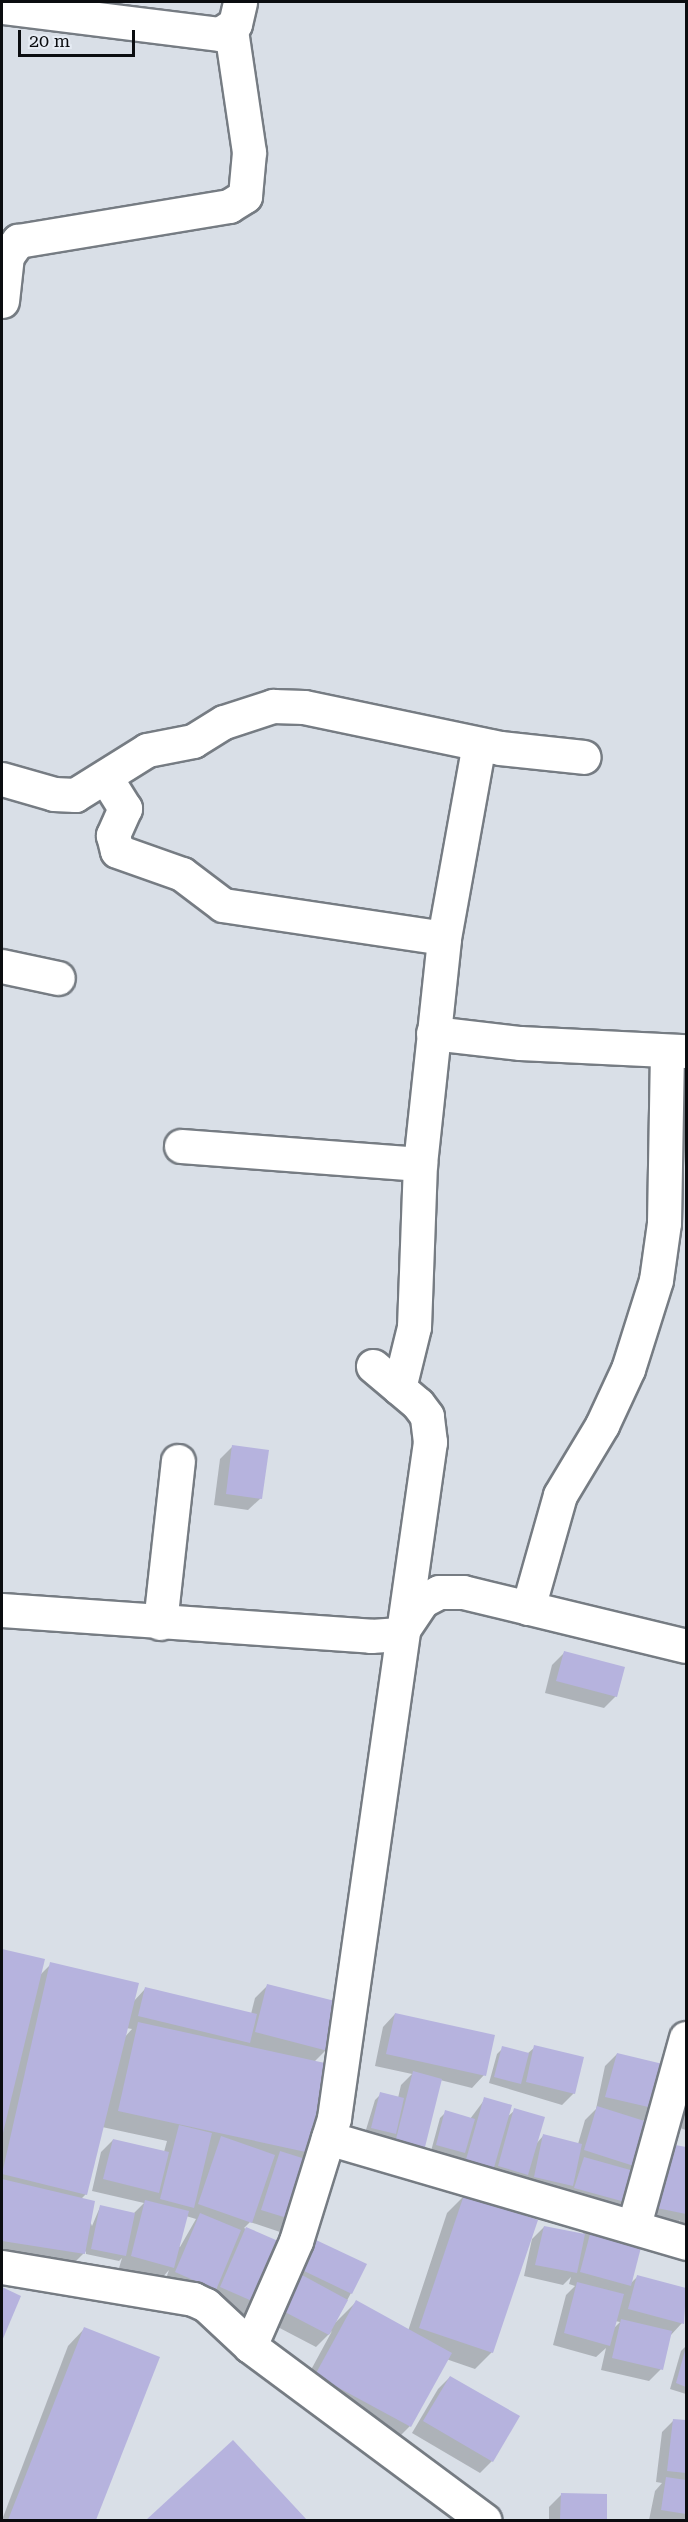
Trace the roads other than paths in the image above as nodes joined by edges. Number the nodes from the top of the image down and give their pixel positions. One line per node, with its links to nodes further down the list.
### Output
1 (2, 7): 2 (street)
2 (236, 16): 3 (street)
3 (2, 301)
4 (479, 744): 5 (street); 6 (street); 8 (street)
5 (584, 757)
6 (106, 778): 7 (street); 8 (street)
7 (2, 779)
8 (444, 938): 11 (street)
9 (2, 966): 10 (street)
10 (58, 978)
11 (433, 1033): 12 (street); 14 (street)
12 (677, 1051): 18 (street)
13 (181, 1146): 14 (street)
14 (420, 1164): 16 (street)
15 (373, 1366): 16 (street)
16 (399, 1388): 21 (street)
17 (178, 1461): 20 (street)
18 (528, 1608): 21 (street); 22 (street)
19 (2, 1610): 20 (street)
20 (160, 1623): 21 (street)
21 (400, 1634): 24 (street)
22 (687, 1646)
23 (687, 2038): 25 (street)
24 (328, 2138): 25 (street); 28 (street)
25 (634, 2225): 26 (street)
26 (687, 2243)
27 (2, 2267): 28 (street)
28 (250, 2346): 29 (street)
29 (484, 2520)

